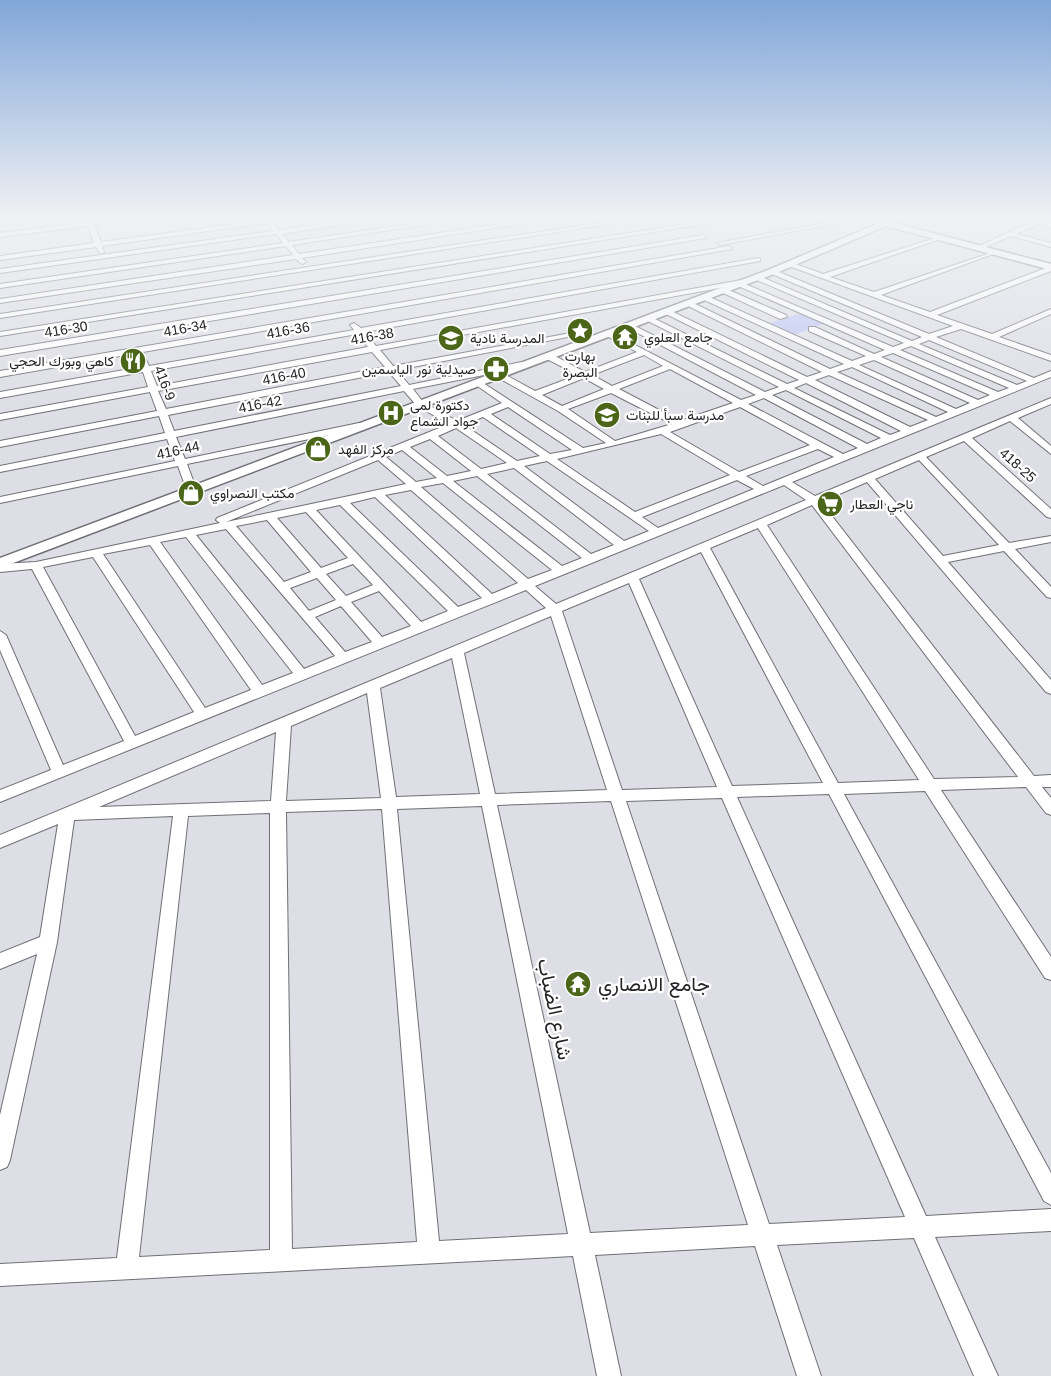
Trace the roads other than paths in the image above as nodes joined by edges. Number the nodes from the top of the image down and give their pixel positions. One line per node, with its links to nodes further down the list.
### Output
1 (32, 281): 19 (street)
2 (132, 281): 16 (street)
3 (232, 281): 23 (street)
4 (318, 281): 17 (street)
5 (338, 281): 17 (street)
6 (439, 281): 24 (street, 416-30)
7 (512, 281): 18 (street)
8 (538, 281): 18 (street, 416-34)
9 (670, 281): 27 (street, 416-36)
10 (747, 281): 27 (street, 416-38)
11 (748, 281): 20 (street); 29 (street); 50 (street)
12 (807, 281): 48 (street)
13 (834, 281): 21 (street)
14 (912, 281): 21 (street)
15 (1017, 281): 33 (street)
16 (113, 284): 23 (street, 416-9); 25 (street)
17 (320, 284): 24 (street); 32 (street)
18 (516, 285): 27 (street); 31 (street, 416-34)
19 (0, 286)
20 (724, 290): 22 (street); 35 (street)
21 (873, 295): 33 (street)
22 (705, 297): 26 (street); 38 (street)
23 (118, 298): 32 (street, 416-9); 34 (street)
24 (332, 299): 31 (street); 43 (street, 416-30)
25 (0, 301)
26 (689, 303): 28 (street); 64 (street)
27 (546, 311): 42 (street, 416-36); 51 (street, 416-38)
28 (667, 311): 36 (street); 69 (street)
29 (801, 311): 35 (street); 37 (street)
30 (1051, 311): 49 (street)
31 (345, 314): 42 (street); 52 (street, 416-34)
32 (125, 315): 43 (street, 416-9); 45 (street)
33 (930, 315): 40 (street)
34 (0, 316)
35 (783, 317): 38 (street)
36 (649, 318): 39 (street); 72 (street)
37 (829, 323): 41 (street); 53 (street)
38 (763, 324): 47 (street)
39 (629, 326): 44 (street); 80 (street)
40 (961, 326): 48 (street); 49 (street)
41 (812, 329): 47 (street); 57 (street)
42 (359, 331): 51 (street); 62 (street, 416-36)
43 (131, 332): 52 (street, 416-9); 55 (street, 416-30)
44 (608, 333): 46 (street); 54 (street)
45 (0, 334)
46 (574, 335): 56 (street); 63 (street, 416-40)
47 (791, 337): 60 (street)
48 (928, 337): 50 (street); 70 (street)
49 (992, 337): 58 (street)
50 (909, 343): 53 (street); 75 (street)
51 (374, 349): 63 (street); 76 (street, 416-38)
52 (138, 350): 62 (street, 416-9); 65 (street, 416-34)
53 (891, 350): 57 (street); 79 (street)
54 (645, 352): 61 (street); 67 (street)
55 (0, 353)
56 (548, 356): 59 (street); 67 (street)
57 (872, 357): 60 (street); 83 (street)
58 (1051, 358)
59 (524, 365): 66 (street); 73 (street, 416-42)
60 (850, 365): 64 (street); 87 (street)
61 (671, 366): 74 (street); 85 (street)
62 (146, 369): 76 (street, 416-9); 78 (street, 416-36)
63 (391, 369): 73 (street); 88 (street, 416-40)
64 (829, 372): 69 (street); 92 (street)
65 (0, 374)
66 (498, 374): 71 (street); 77 (street)
67 (586, 374): 74 (street); 77 (street)
68 (1051, 374): 70 (street)
69 (808, 380): 72 (street); 97 (street)
70 (1035, 381): 75 (street)
71 (477, 382): 82 (street); 84 (street)
72 (788, 387): 80 (street); 101 (street)
73 (407, 388): 84 (street); 98 (street, 416-42)
74 (614, 388): 86 (street); 94 (street)
75 (1017, 388): 79 (street)
76 (153, 389): 88 (street, 416-9); 90 (street, 416-38)
77 (536, 394): 86 (street)
78 (0, 395)
79 (998, 395): 83 (street)
80 (764, 396): 85 (street); 106 (street)
81 (1051, 401): 91 (street)
82 (510, 403): 89 (street); 107 (street)
83 (978, 403): 87 (street)
84 (420, 404): 93 (street); 95 (street)
85 (742, 404): 94 (street); 104 (street)
86 (561, 410): 103 (street)
87 (956, 412): 92 (street)
88 (162, 413): 98 (street, 416-9); 102 (street, 416-40)
89 (486, 414): 93 (street); 111 (street)
90 (0, 417)
91 (1012, 418): 100 (street); 108 (street)
92 (936, 420): 97 (street)
93 (457, 425): 99 (street); 114 (street)
94 (680, 425): 96 (street)
95 (361, 426): 113 (street, 416-44); 123 (street)
96 (662, 431): 103 (street); 117 (street)
97 (910, 431): 101 (street)
98 (171, 435): 113 (street, 416-9); 115 (street, 416-42)
99 (431, 435): 105 (street); 116 (street)
100 (965, 437): 110 (street); 129 (street, 418-25)
101 (890, 439): 106 (street)
102 (0, 444)
103 (614, 444): 107 (street)
104 (818, 445): 112 (street); 117 (street)
105 (403, 446): 109 (street); 119 (street)
106 (866, 448): 112 (street)
107 (581, 451): 111 (street)
108 (1051, 451)
109 (379, 456): 121 (street); 135 (street)
110 (920, 456): 118 (street); 140 (street)
111 (552, 457): 114 (street); 131 (street)
112 (843, 458): 120 (street)
113 (181, 463): 123 (street, 416-9); 125 (street, 416-44)
114 (516, 465): 116 (street); 138 (street)
115 (0, 469)
116 (480, 472): 119 (street); 143 (street)
117 (736, 476): 122 (street); 131 (street)
118 (869, 478): 126 (street); 144 (street)
119 (448, 479): 121 (street); 148 (street)
120 (784, 481): 122 (street); 126 (street)
121 (414, 486): 124 (street); 151 (street)
122 (762, 490): 134 (street)
123 (192, 491): 145 (street)
124 (378, 494): 127 (street); 155 (street)
125 (0, 500)
126 (814, 500): 132 (street); 173 (street)
127 (342, 501): 128 (street); 158 (street)
128 (308, 508): 130 (street); 142 (street)
129 (1051, 515)
130 (269, 516): 133 (street); 149 (street)
131 (634, 516): 134 (street)
132 (760, 523): 139 (street); 175 (street)
133 (230, 525): 135 (street); 153 (street)
134 (657, 532): 138 (street)
135 (189, 533): 137 (street); 165 (street)
136 (1051, 539): 140 (street)
137 (153, 541): 141 (street); 168 (street)
138 (623, 546): 143 (street)
139 (704, 547): 150 (street); 176 (street)
140 (1006, 547): 144 (street); 154 (street)
141 (96, 553): 146 (street); 169 (street)
142 (356, 558): 149 (street); 152 (street)
143 (590, 560): 148 (street)
144 (940, 560): 167 (street)
145 (0, 563)
146 (36, 565): 147 (street); 171 (street)
147 (0, 568)
148 (561, 571): 151 (street)
149 (318, 573): 153 (street); 156 (street)
150 (632, 577): 157 (street); 177 (street)
151 (527, 585): 155 (street); 157 (street)
152 (381, 586): 156 (street); 160 (street)
153 (282, 587): 159 (street)
154 (1051, 594)
155 (491, 599): 158 (street)
156 (343, 601): 159 (street); 162 (street)
157 (555, 609): 163 (street); 179 (street)
158 (457, 613): 160 (street)
159 (307, 616): 164 (street)
160 (420, 628): 162 (street)
161 (0, 635): 172 (street)
162 (380, 643): 164 (street)
163 (457, 650): 166 (street); 180 (street, شارع الضباب)
164 (343, 658): 165 (street)
165 (302, 675): 168 (street)
166 (373, 686): 170 (street); 181 (street)
167 (1051, 689)
168 (260, 692): 169 (street)
169 (203, 715): 171 (street)
170 (284, 723): 182 (street); 185 (street)
171 (132, 743): 172 (street)
172 (59, 772): 178 (street)
173 (1030, 781): 174 (street); 175 (street); 183 (street)
174 (1051, 781)
175 (929, 784): 176 (street); 189 (street)
176 (833, 788): 177 (street); 191 (street)
177 (727, 792): 179 (street); 193 (street)
178 (0, 796)
179 (617, 797): 180 (street); 194 (street)
180 (489, 800): 181 (street); 195 (street, شارع الضباب)
181 (389, 803): 182 (street); 196 (street)
182 (278, 807): 184 (street); 197 (street)
183 (1051, 809)
184 (181, 810): 185 (street); 198 (street)
185 (67, 814): 186 (street); 187 (street)
186 (0, 842)
187 (48, 942): 188 (street); 190 (street)
188 (0, 961)
189 (1051, 972)
190 (0, 1160)
191 (1051, 1194)
192 (1051, 1220): 193 (street)
193 (920, 1226): 194 (street); 202 (street)
194 (762, 1235): 195 (street); 201 (street)
195 (582, 1244): 196 (street); 200 (street, شارع الضباب)
196 (429, 1252): 197 (street)
197 (281, 1260): 198 (street)
198 (127, 1268): 199 (street)
199 (0, 1275)
200 (609, 1376)
201 (809, 1376)
202 (986, 1376)

